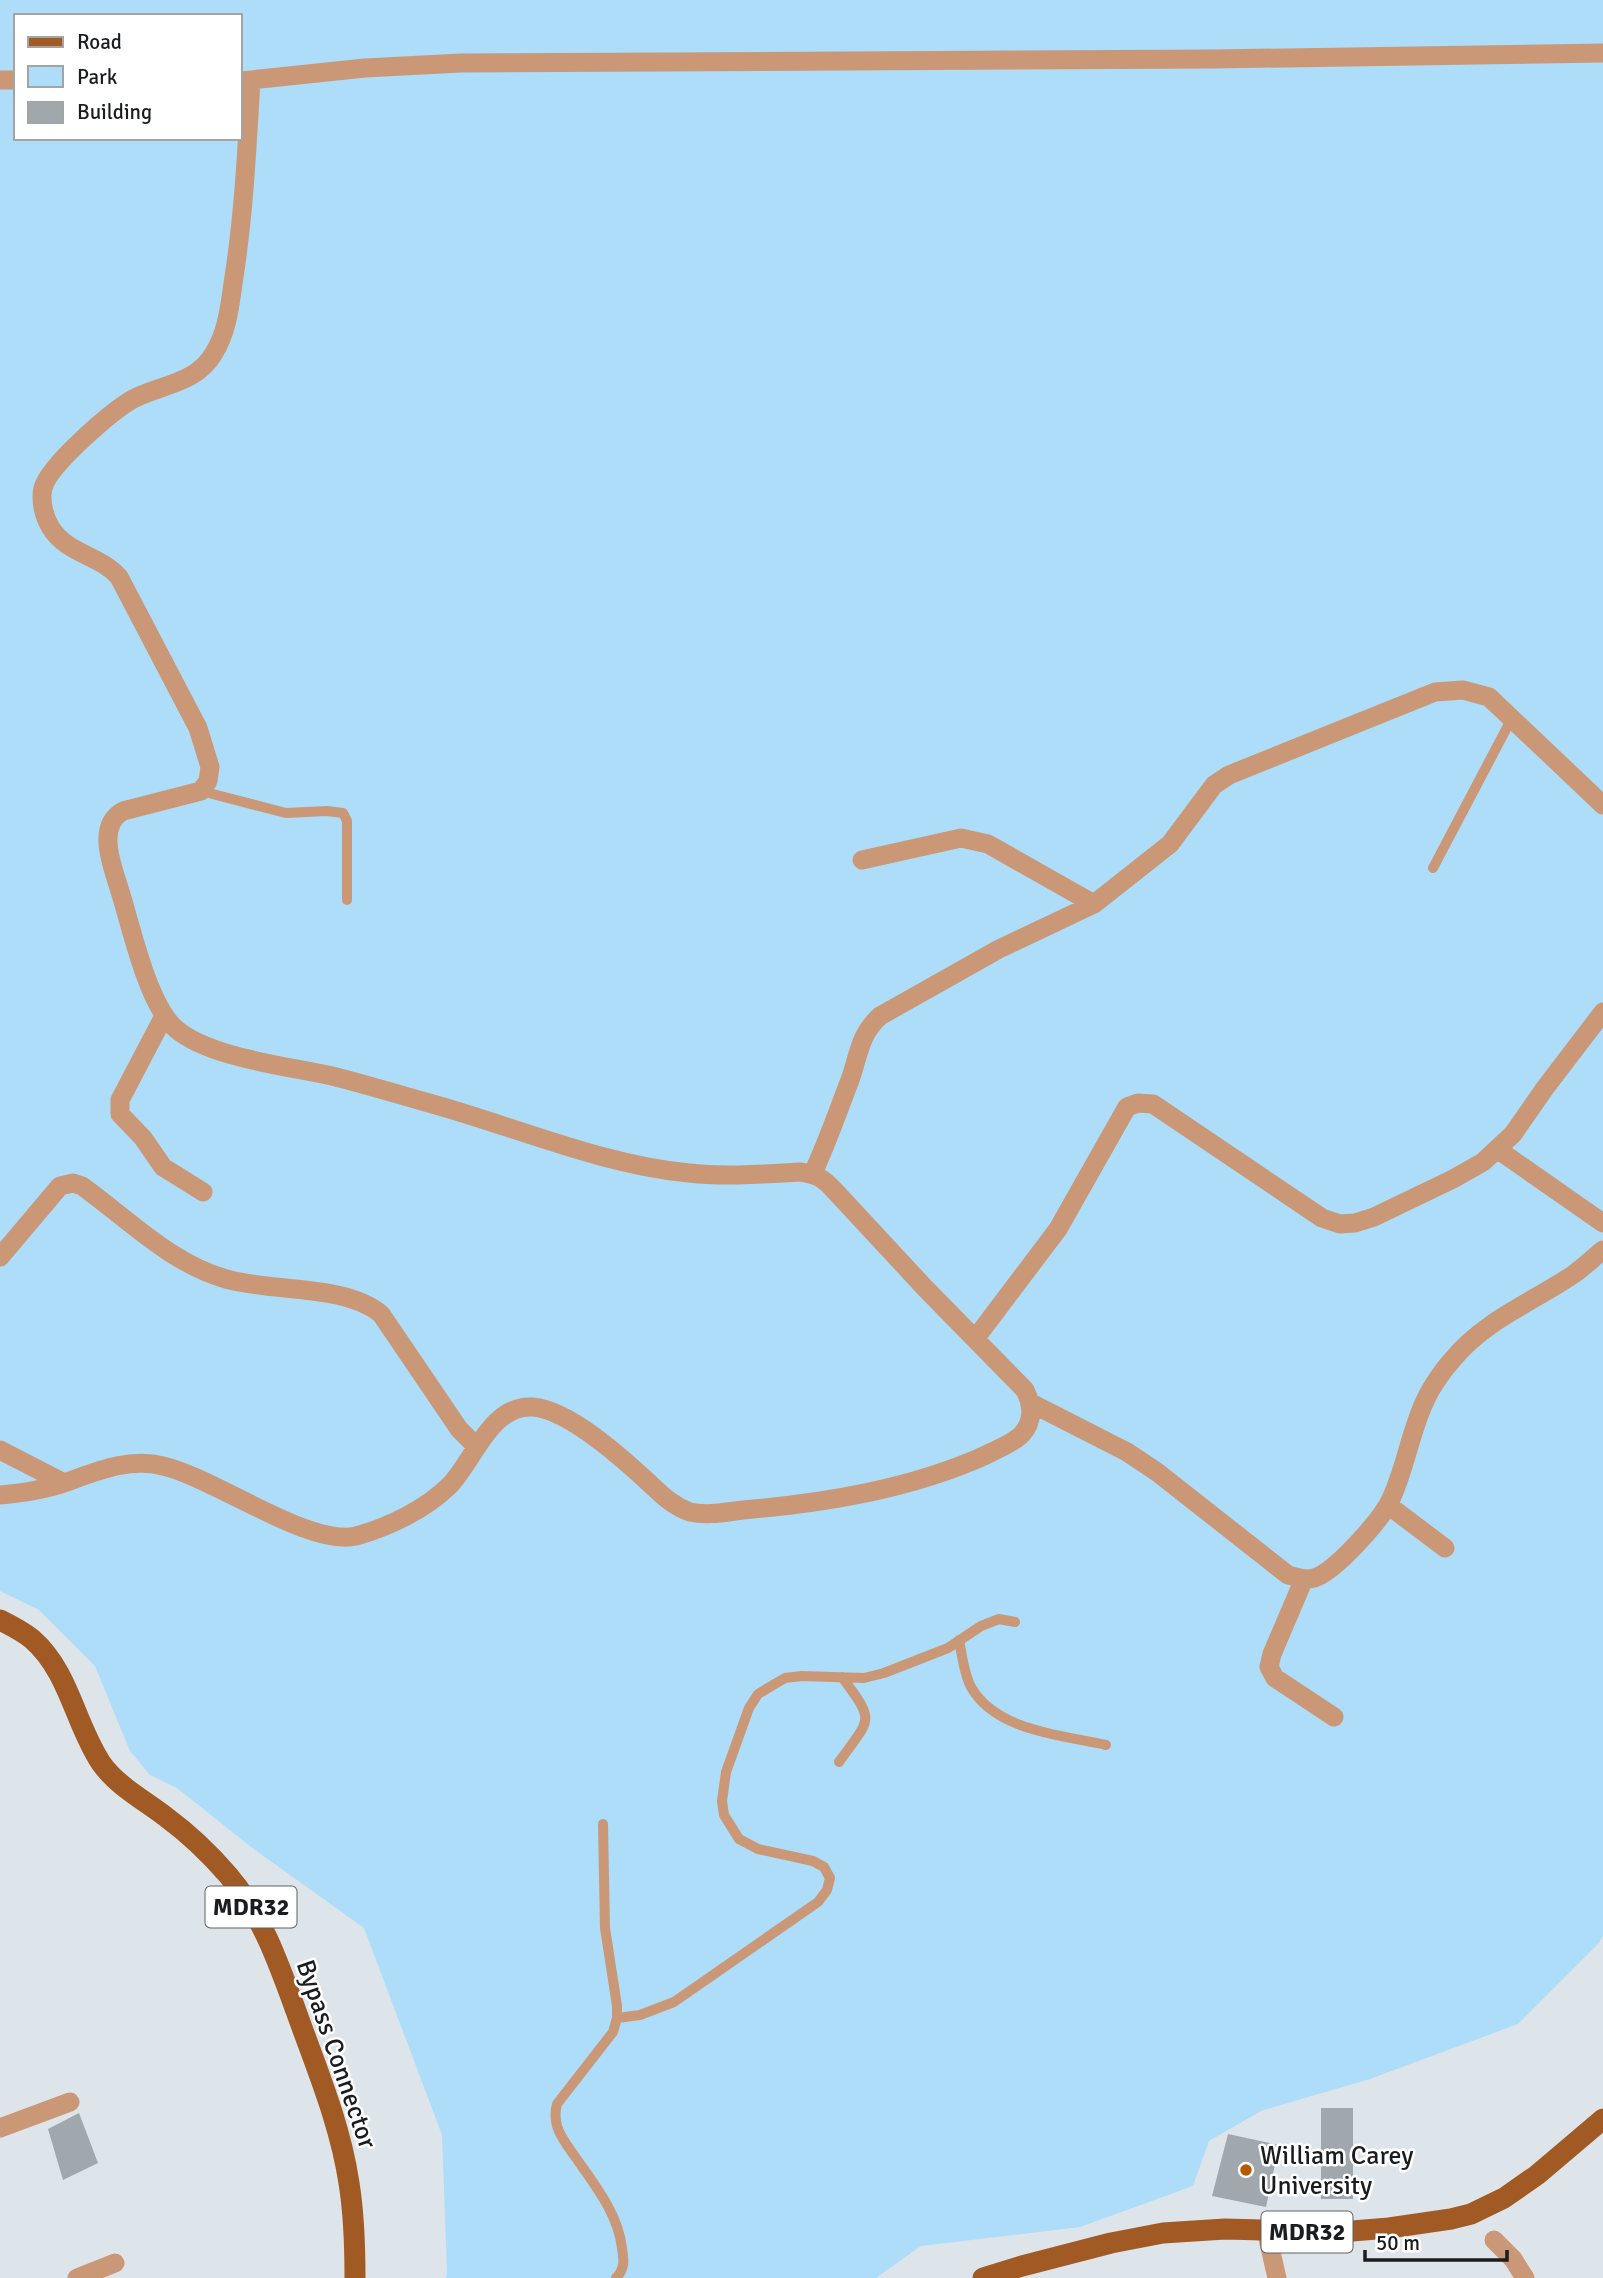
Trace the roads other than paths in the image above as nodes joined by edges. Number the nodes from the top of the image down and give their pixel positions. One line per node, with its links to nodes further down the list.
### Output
1 (1603, 52): 2 (street)
2 (246, 81): 4 (street)
3 (1512, 718): 5 (street); 7 (lane); 9 (street)
4 (201, 791): 8 (lane); 11 (street)
5 (1603, 804)
6 (862, 860): 9 (street)
7 (1433, 868)
8 (347, 900)
9 (1094, 904): 13 (street)
10 (1603, 1012): 12 (street)
11 (164, 1017): 13 (street); 14 (street)
12 (1497, 1149): 15 (street); 18 (street)
13 (813, 1173): 18 (street)
14 (203, 1192)
15 (1603, 1223)
16 (1603, 1250): 24 (street)
17 (0, 1257): 20 (street)
18 (975, 1339): 19 (street)
19 (1031, 1403): 20 (street); 26 (street)
20 (478, 1447): 22 (street)
21 (0, 1450): 22 (street)
22 (64, 1483): 23 (street)
23 (0, 1495)
24 (1388, 1505): 25 (street); 26 (street)
25 (1445, 1548)
26 (1304, 1579): 31 (street)
27 (0, 1619): 43 (main road, Bypass Connector / MDR32)
28 (1015, 1622): 29 (lane)
29 (960, 1640): 30 (lane); 32 (lane)
30 (842, 1677): 33 (lane); 35 (lane)
31 (1334, 1717)
32 (1106, 1745)
33 (839, 1762)
34 (603, 1824): 35 (lane)
35 (617, 2018): 44 (lane)
36 (70, 2102): 38 (street)
37 (1603, 2119): 39 (main road, MDR32)
38 (0, 2128)
39 (1266, 2230): 45 (main road, MDR32); 46 (street)
40 (1494, 2240): 47 (street)
41 (115, 2263): 42 (street)
42 (76, 2278)
43 (355, 2278)
44 (616, 2278)
45 (983, 2278)
46 (1277, 2278)
47 (1525, 2278)

